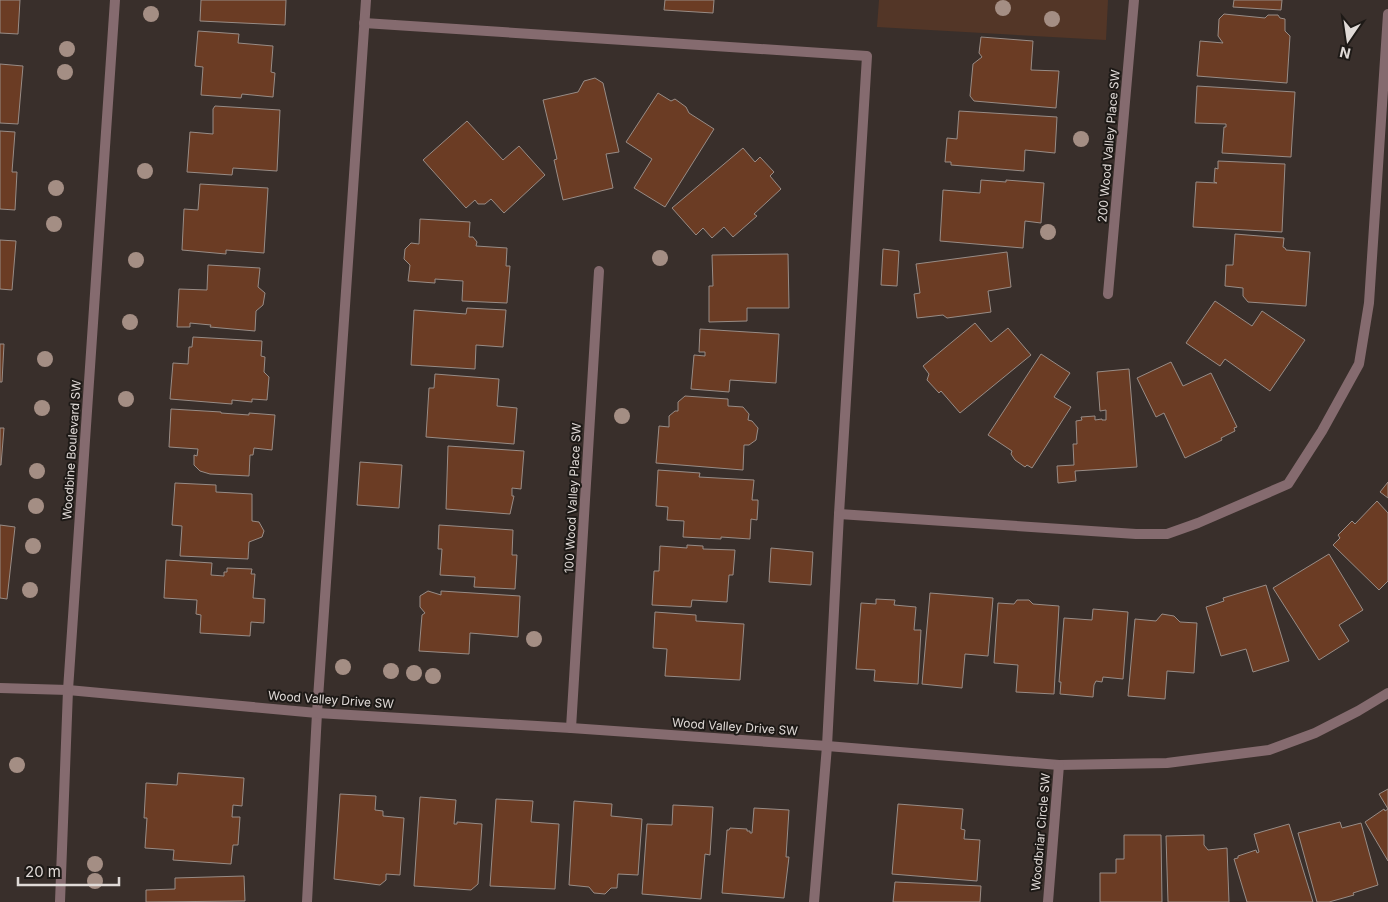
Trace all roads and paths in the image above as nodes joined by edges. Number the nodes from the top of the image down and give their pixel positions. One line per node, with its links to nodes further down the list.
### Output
1 (115, 0): 10 (street, Woodbine Boulevard SW)
2 (366, 0): 5 (street)
3 (1134, 0): 7 (street, 200 Wood Valley Place SW)
4 (1388, 14): 8 (street)
5 (364, 22): 8 (street); 12 (street)
6 (599, 271): 13 (street, 100 Wood Valley Place SW)
7 (1108, 294)
8 (839, 514): 14 (street)
9 (0, 688): 10 (street, Wood Valley Drive SW)
10 (68, 690): 12 (street, Wood Valley Drive SW); 16 (street, Woodbine Boulevard SW)
11 (1388, 693): 15 (street, Wood Valley Drive SW)
12 (317, 712): 13 (street, Wood Valley Drive SW); 17 (street)
13 (572, 728): 14 (street, Wood Valley Drive SW)
14 (828, 746): 15 (street, Wood Valley Drive SW); 18 (street)
15 (1059, 765): 19 (street, Woodbriar Circle SW)
16 (60, 902)
17 (307, 902)
18 (814, 902)
19 (1048, 902)

